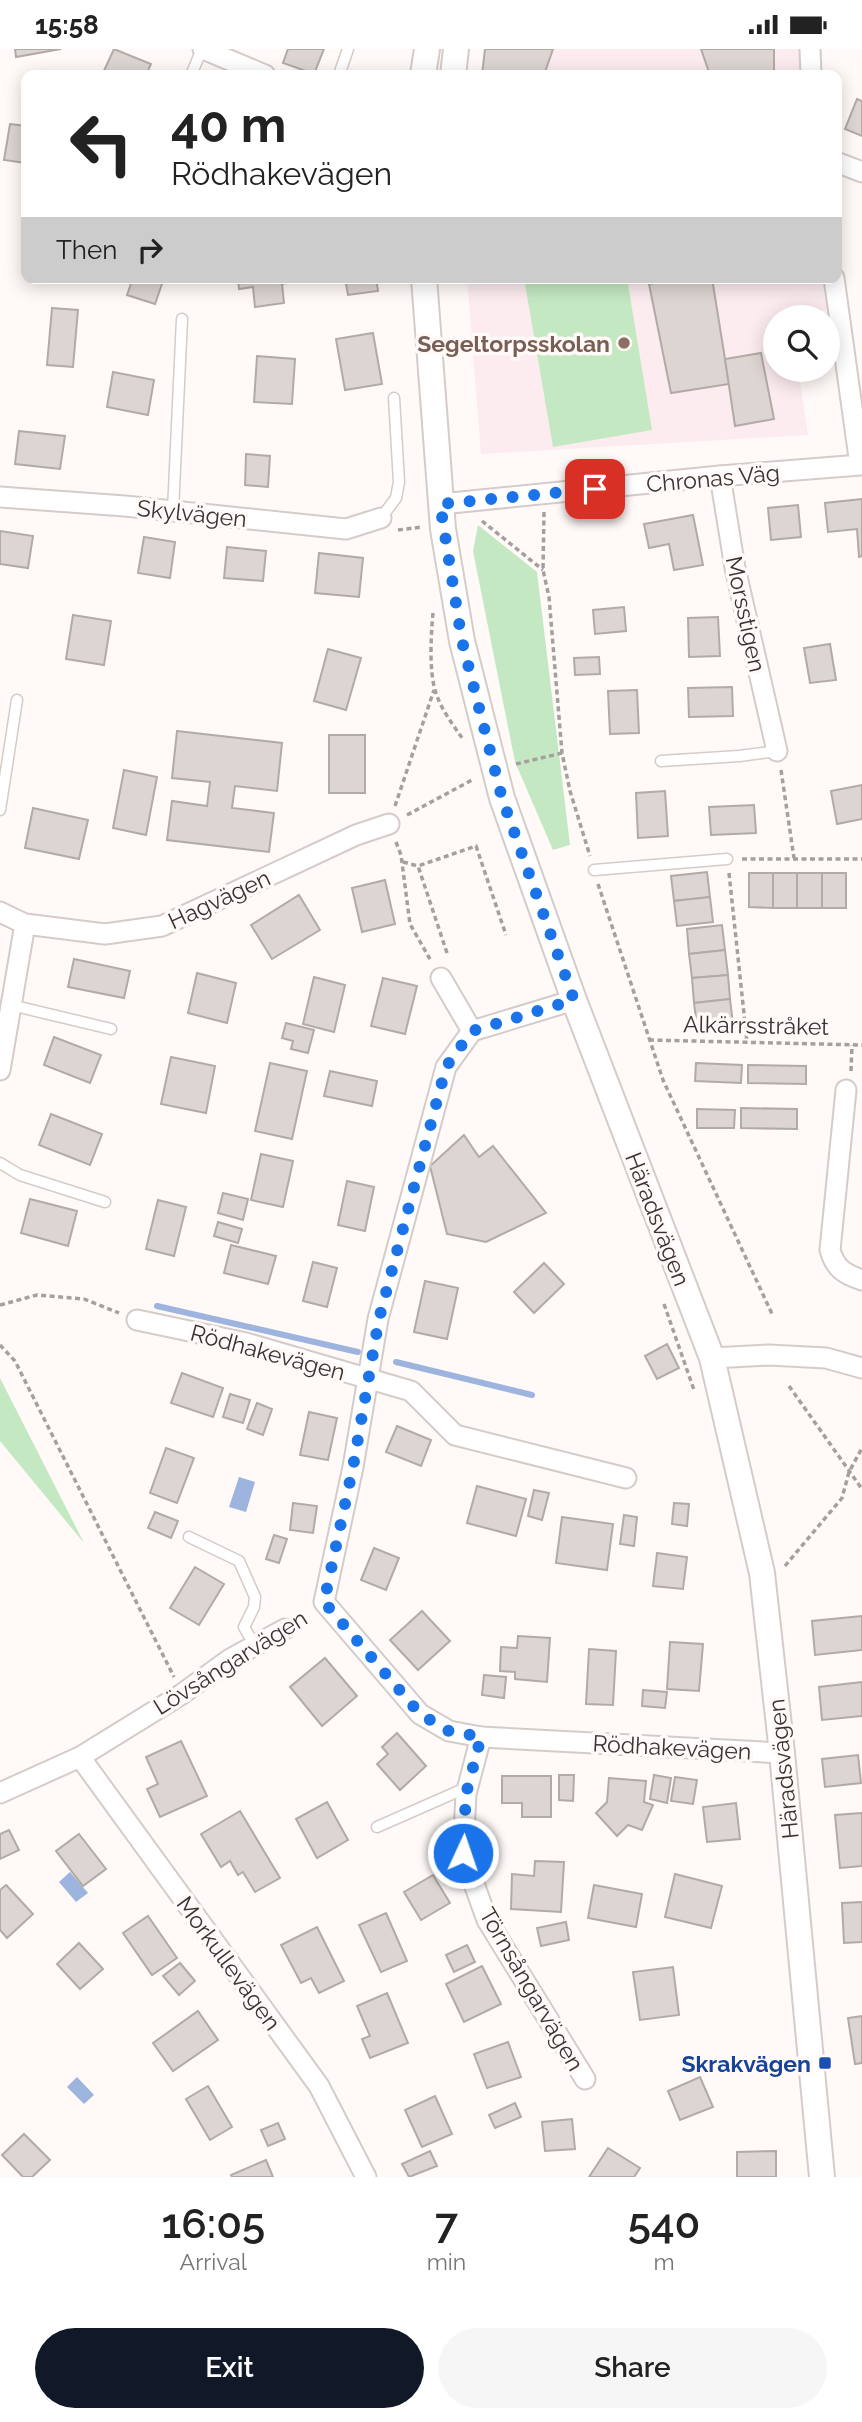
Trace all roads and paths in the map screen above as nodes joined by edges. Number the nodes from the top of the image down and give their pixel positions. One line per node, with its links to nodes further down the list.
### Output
1 (203, 49): 6 (lane); 7 (street)
2 (348, 49): 8 (lane)
3 (427, 49): 9 (street)
4 (456, 49): 10 (street)
5 (810, 49): 11 (street)
6 (193, 70)
7 (253, 70)
8 (341, 70)
9 (424, 70)
10 (454, 70)
11 (811, 70)
12 (842, 164): 13 (street)
13 (862, 172)
14 (425, 284): 22 (street, Häradsvägen)
15 (835, 284): 18 (street, Chronas Väg)
16 (182, 319): 23 (lane)
17 (394, 398): 24 (lane)
18 (861, 465): 19 (street, Chronas Väg)
19 (720, 476): 20 (street, Chronas Väg); 29 (street, Morsstigen)
20 (544, 495): 22 (street, Chronas Väg); 26 (path)
21 (0, 498): 23 (street, Skylvägen)
22 (450, 503): 26 (path); 47 (street, Häradsvägen)
23 (173, 511): 24 (street, Skylvägen)
24 (381, 518): 25 (path)
25 (425, 527)
26 (544, 570): 30 (path)
27 (435, 689): 35 (path)
28 (17, 700): 34 (lane)
29 (778, 751): 31 (lane); 36 (path)
30 (562, 753): 32 (path); 41 (path)
31 (661, 761)
32 (514, 765)
33 (472, 780): 35 (path)
34 (0, 810)
35 (389, 824): 39 (path); 43 (street, Hagvägen)
36 (794, 858): 37 (path); 38 (path)
37 (727, 859): 41 (lane); 52 (path)
38 (862, 859)
39 (402, 862): 40 (path); 46 (path)
40 (418, 866): 44 (path); 45 (path)
41 (594, 870): 51 (path)
42 (0, 912): 43 (street, Hagvägen)
43 (25, 924): 48 (street)
44 (506, 935)
45 (447, 953)
46 (441, 978): 50 (street)
47 (574, 1000): 50 (street); 66 (street, Häradsvägen)
48 (11, 1005): 49 (lane); 53 (street)
49 (111, 1029)
50 (472, 1031): 68 (street, Lövsångarvägen)
51 (649, 1040): 52 (path, Alkärrsstråket); 63 (path)
52 (747, 1042): 54 (path, Alkärrsstråket)
53 (2, 1043): 56 (street)
54 (852, 1045): 55 (path, Alkärrsstråket); 57 (path)
55 (862, 1045)
56 (0, 1070)
57 (846, 1090): 60 (street)
58 (0, 1163): 59 (lane)
59 (105, 1202)
60 (862, 1280)
61 (661, 1294): 70 (path)
62 (0, 1305): 64 (path)
63 (773, 1316)
64 (137, 1320): 68 (street, Rödhakevägen)
65 (0, 1345): 79 (path)
66 (712, 1358): 67 (street); 81 (street, Häradsvägen)
67 (862, 1368)
68 (369, 1379): 73 (street, Rödhakevägen); 76 (street, Lövsångarvägen)
69 (789, 1386): 72 (path)
70 (695, 1393)
71 (862, 1448): 72 (path)
72 (849, 1472): 74 (path)
73 (626, 1478)
74 (862, 1489)
75 (189, 1537): 78 (lane)
76 (324, 1602): 80 (street, Rödhakevägen)
77 (285, 1629): 78 (street, Lövsångarvägen)
78 (255, 1646): 79 (street, Lövsångarvägen)
79 (182, 1694): 82 (street, Lövsångarvägen)
80 (481, 1737): 81 (street, Rödhakevägen); 83 (street, Törnsångarvägen)
81 (782, 1753): 88 (street, Häradsvägen)
82 (80, 1757): 84 (street, Lövsångarvägen); 87 (street, Morkullevägen)
83 (468, 1787): 85 (lane); 86 (street, Törnsångarvägen)
84 (0, 1793)
85 (377, 1827)
86 (585, 2079)
87 (366, 2177)
88 (822, 2177)

